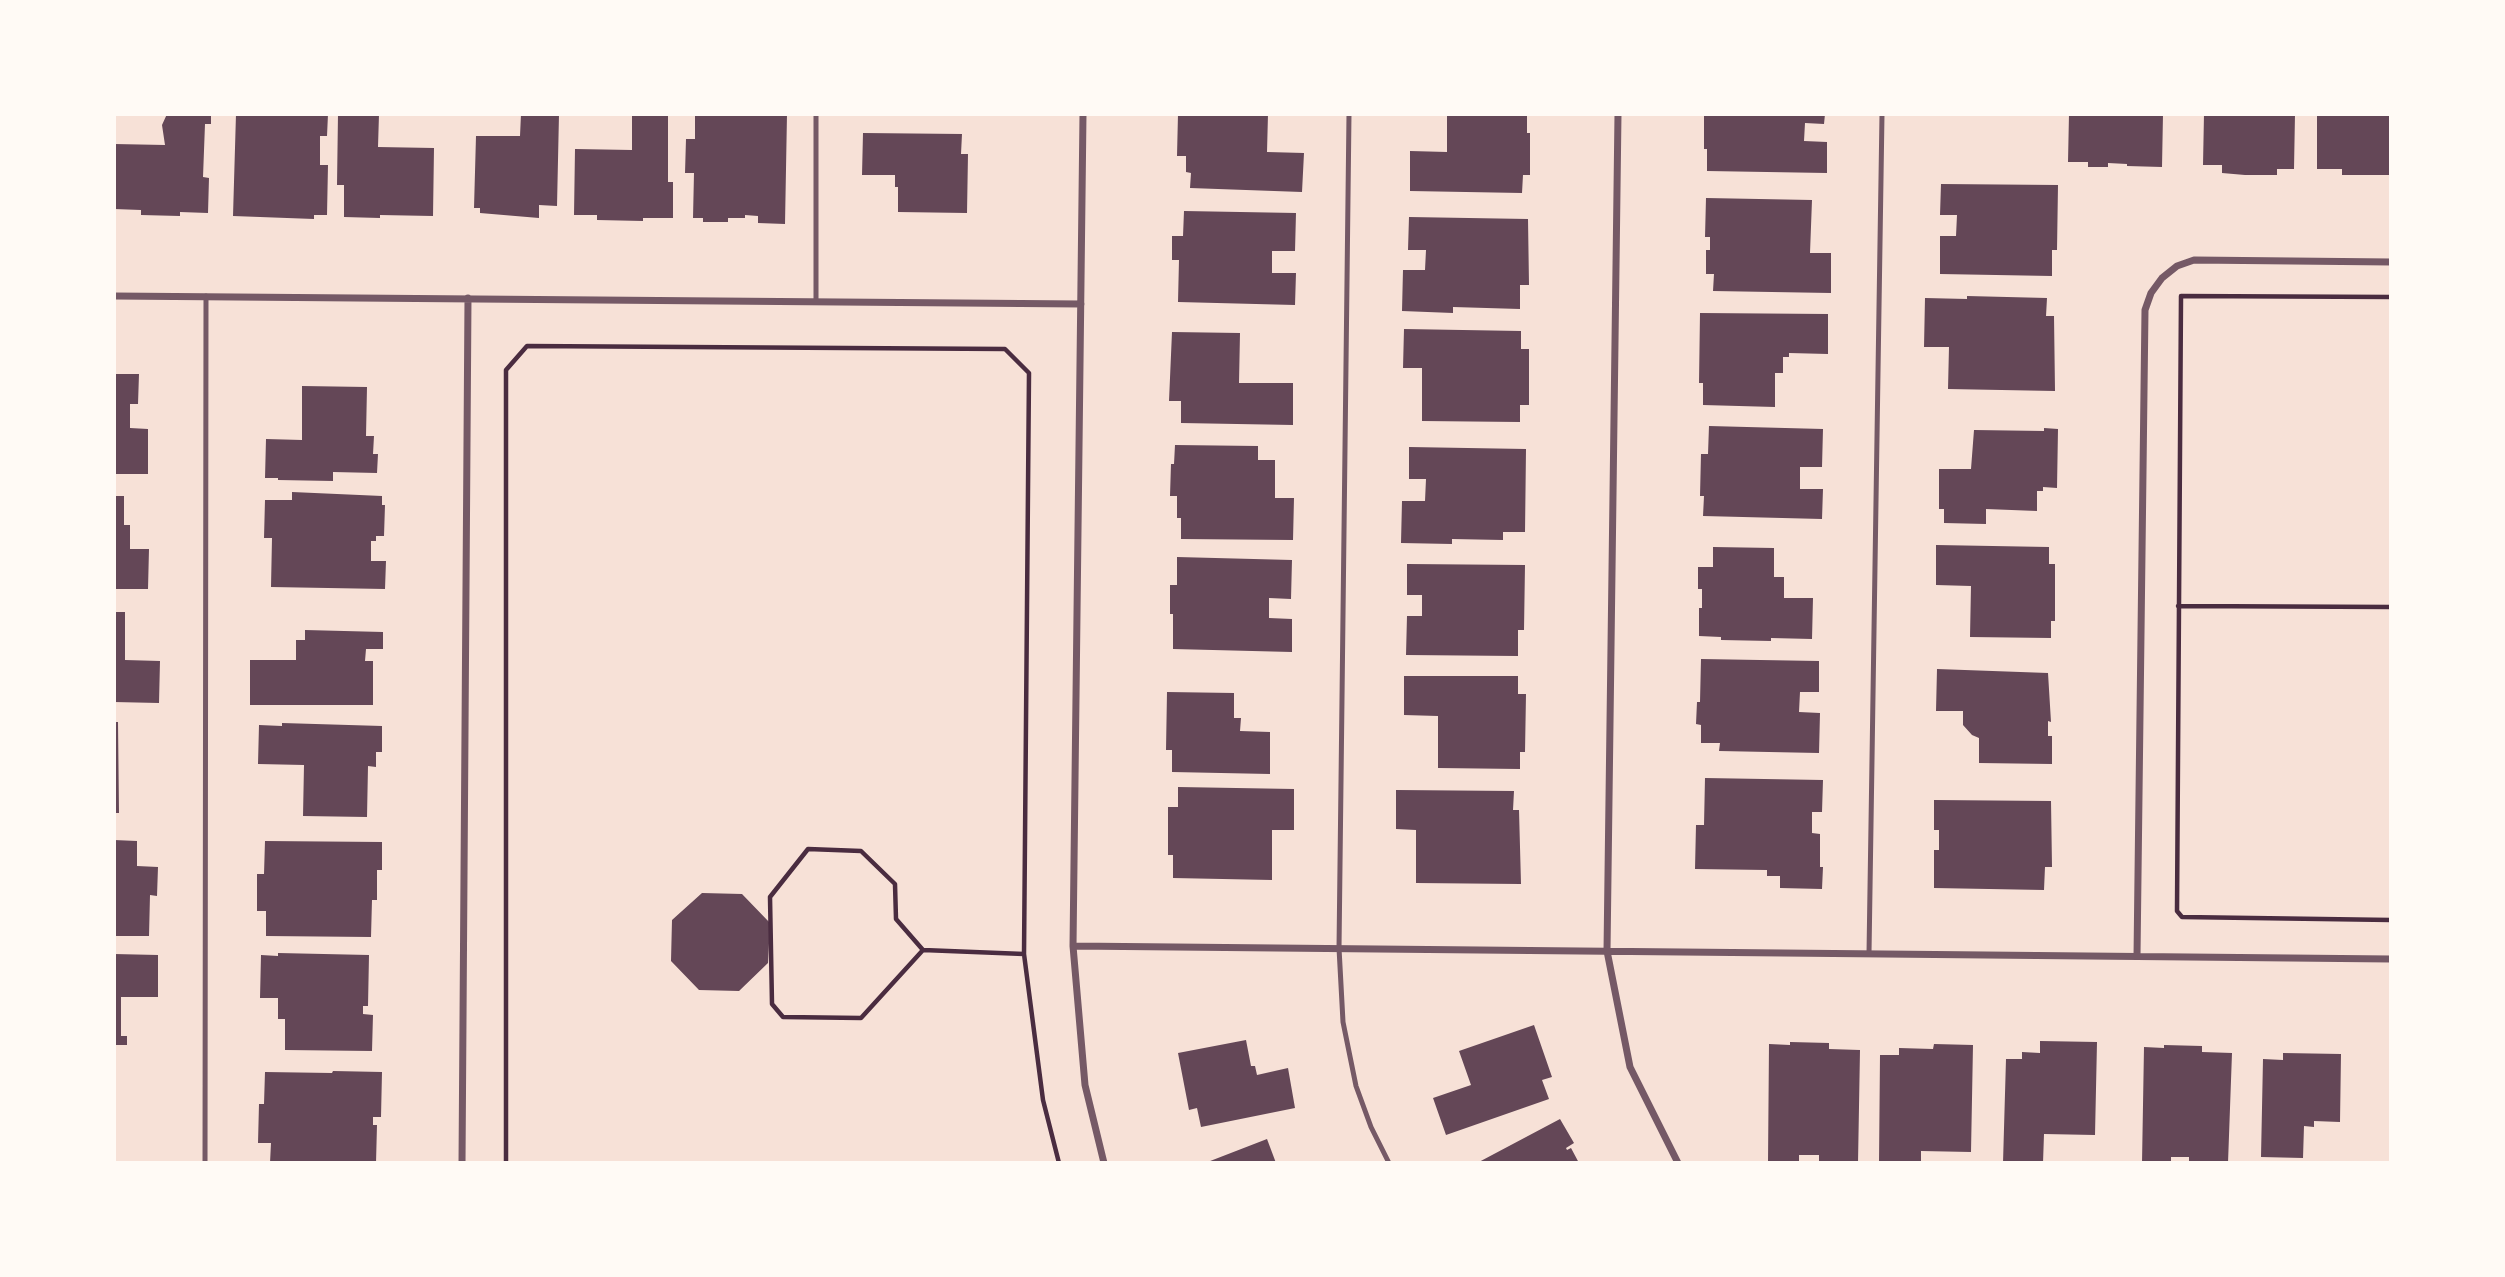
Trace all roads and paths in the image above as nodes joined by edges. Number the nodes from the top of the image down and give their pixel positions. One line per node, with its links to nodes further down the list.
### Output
1 (816, 114): 11 (lane)
2 (1083, 114): 12 (street)
3 (1349, 114): 17 (lane)
4 (1618, 114): 19 (street)
5 (1882, 114): 20 (lane)
6 (2391, 262): 22 (street)
7 (114, 296): 8 (street)
8 (206, 296): 10 (street); 24 (lane)
9 (2391, 297): 13 (path)
10 (468, 298): 11 (street); 25 (street)
11 (816, 302): 12 (street)
12 (1081, 304): 16 (street)
13 (2178, 606): 14 (path); 15 (path)
14 (2391, 607)
15 (2391, 920)
16 (1073, 946): 17 (street); 28 (street)
17 (1339, 948): 19 (street); 29 (lane)
18 (923, 950): 18 (path); 21 (path)
19 (1608, 951): 20 (street); 30 (street)
20 (1869, 953): 22 (street)
21 (1024, 954): 26 (path); 27 (path)
22 (2137, 956): 23 (street)
23 (2391, 959)
24 (205, 1163)
25 (462, 1163)
26 (506, 1163)
27 (1059, 1163)
28 (1104, 1163)
29 (1389, 1163)
30 (1678, 1163)

